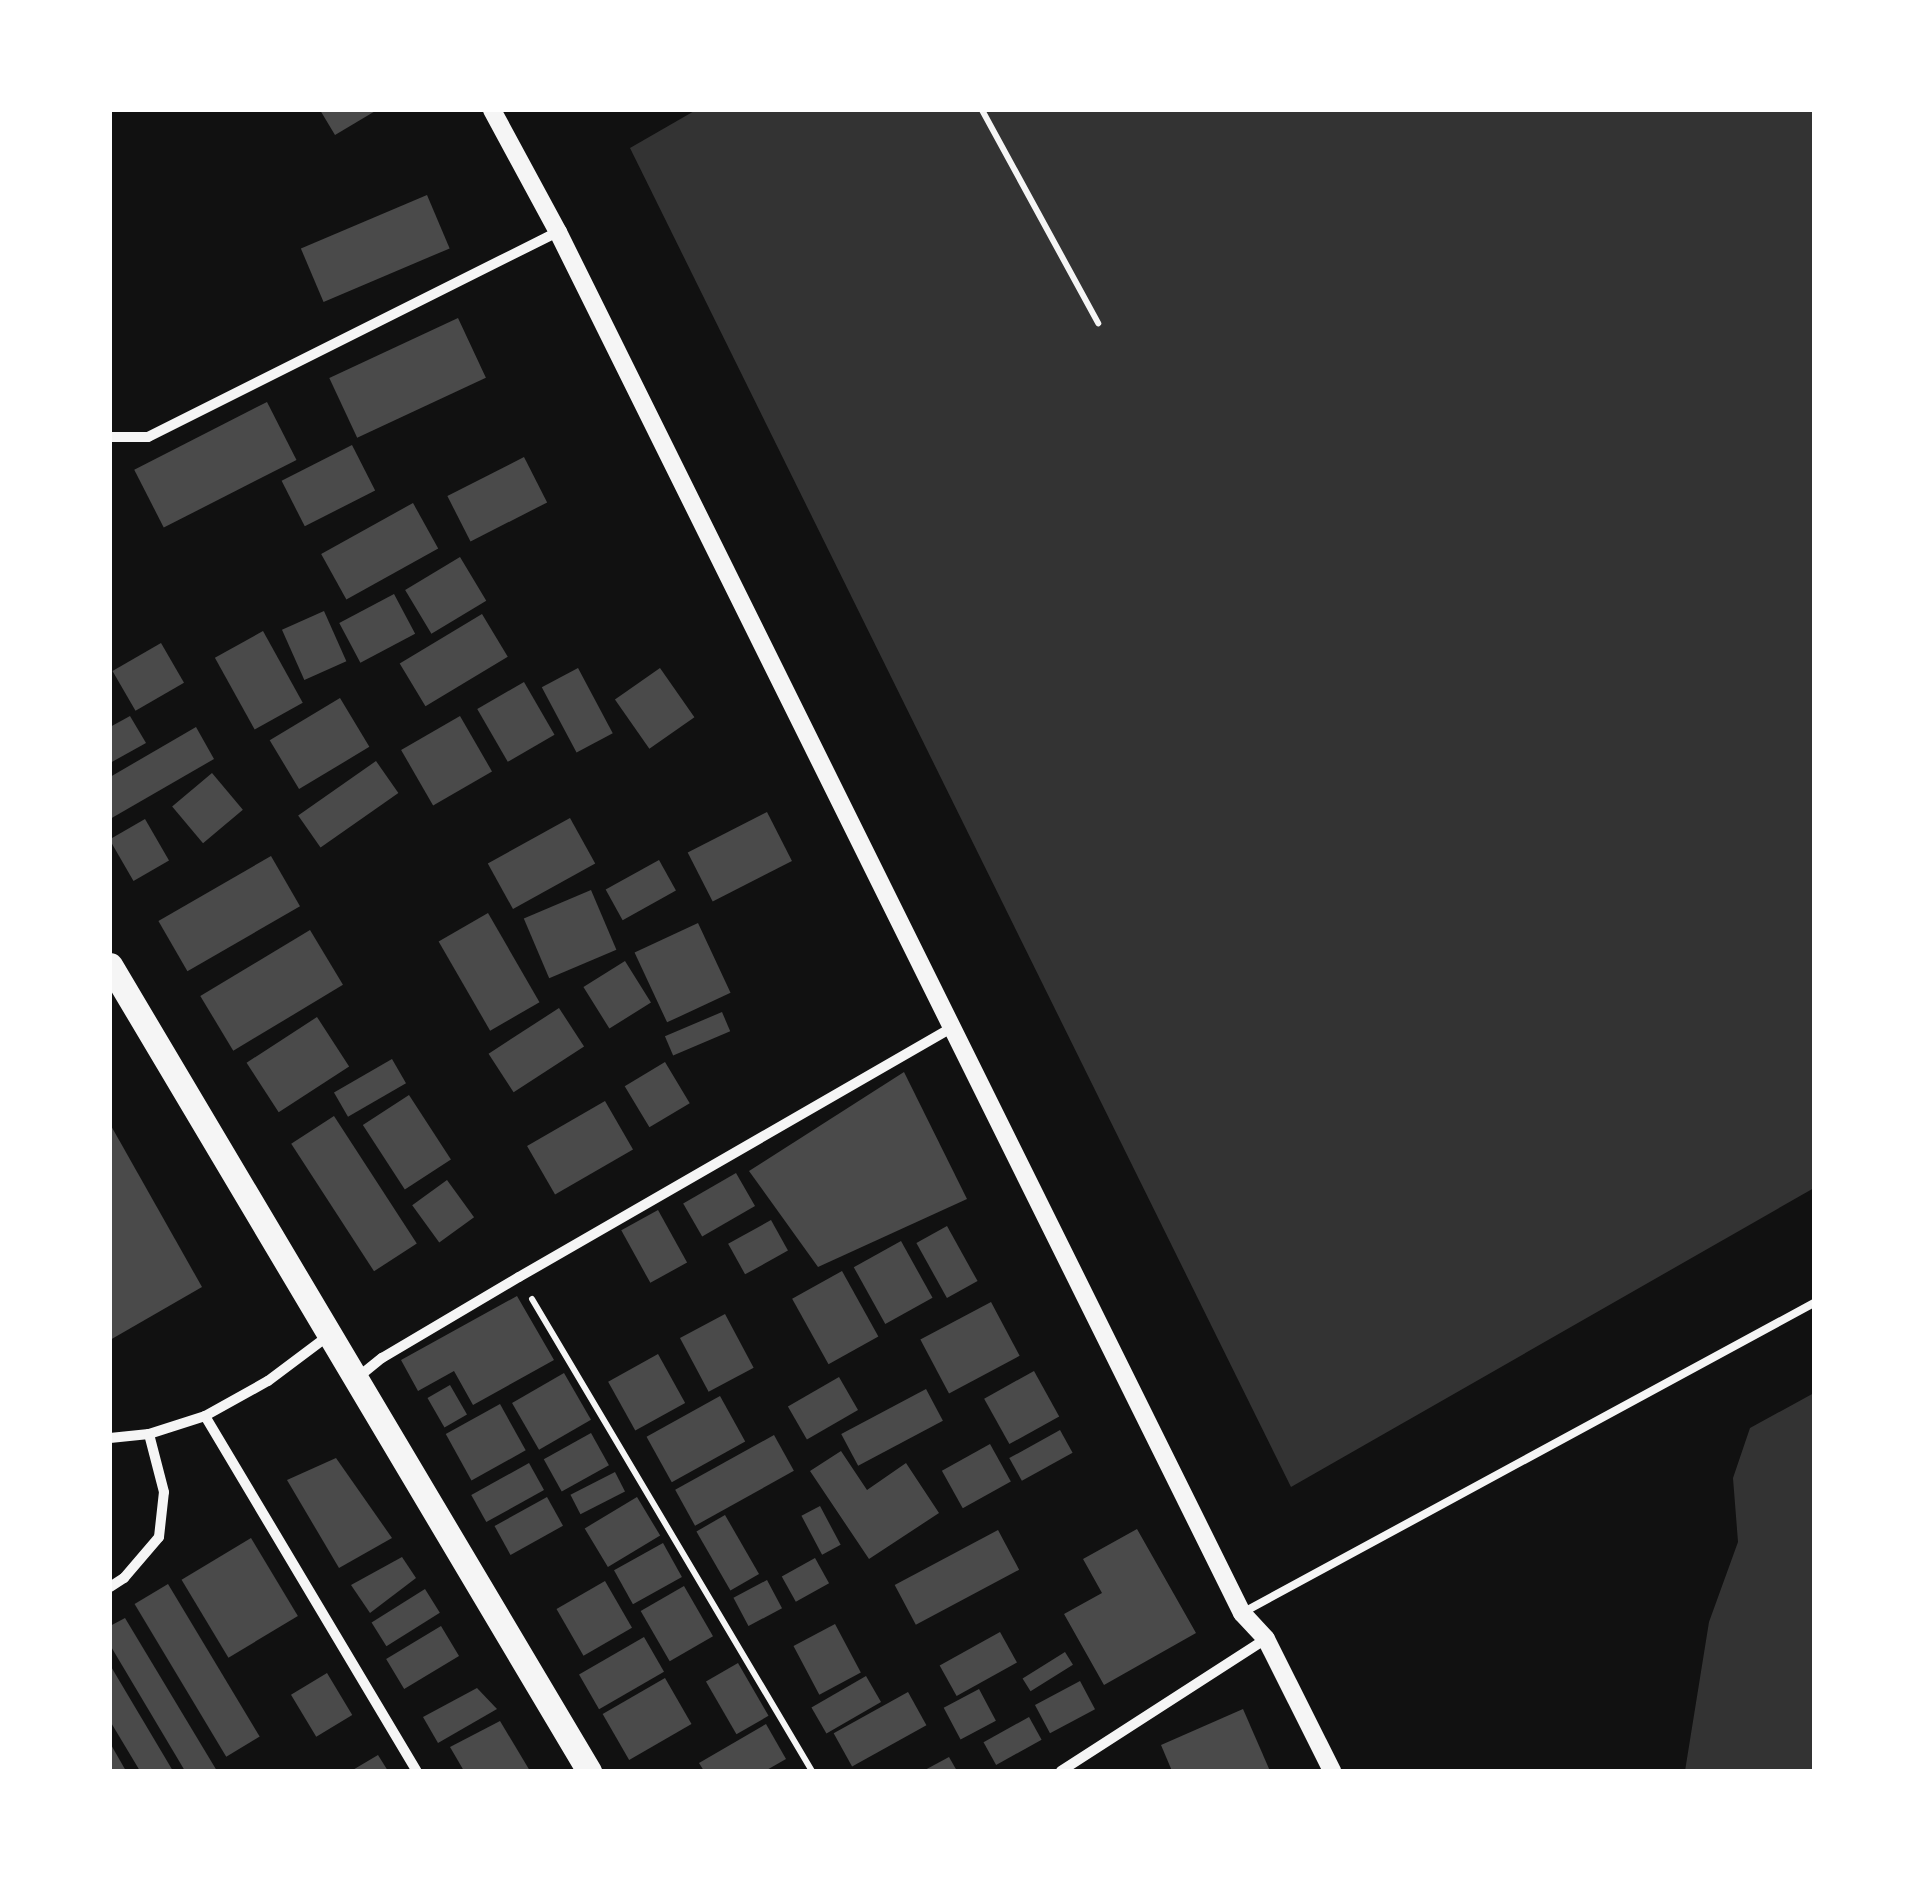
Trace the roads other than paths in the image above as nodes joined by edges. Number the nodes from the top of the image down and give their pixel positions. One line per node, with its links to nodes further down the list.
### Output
1 (492, 110): 2 (street)
2 (558, 232): 3 (street); 5 (street)
3 (110, 437)
4 (110, 965): 7 (main road)
5 (954, 1027): 8 (street); 13 (street)
6 (1814, 1303): 13 (lane)
7 (329, 1336): 8 (main road); 9 (street)
8 (358, 1378): 16 (main road)
9 (206, 1416): 10 (street); 15 (street)
10 (149, 1434): 11 (street); 12 (street)
11 (110, 1438)
12 (110, 1587)
13 (1242, 1614): 14 (street)
14 (1266, 1640): 17 (street); 18 (street)
15 (417, 1771)
16 (589, 1771)
17 (1061, 1771)
18 (1332, 1771)

